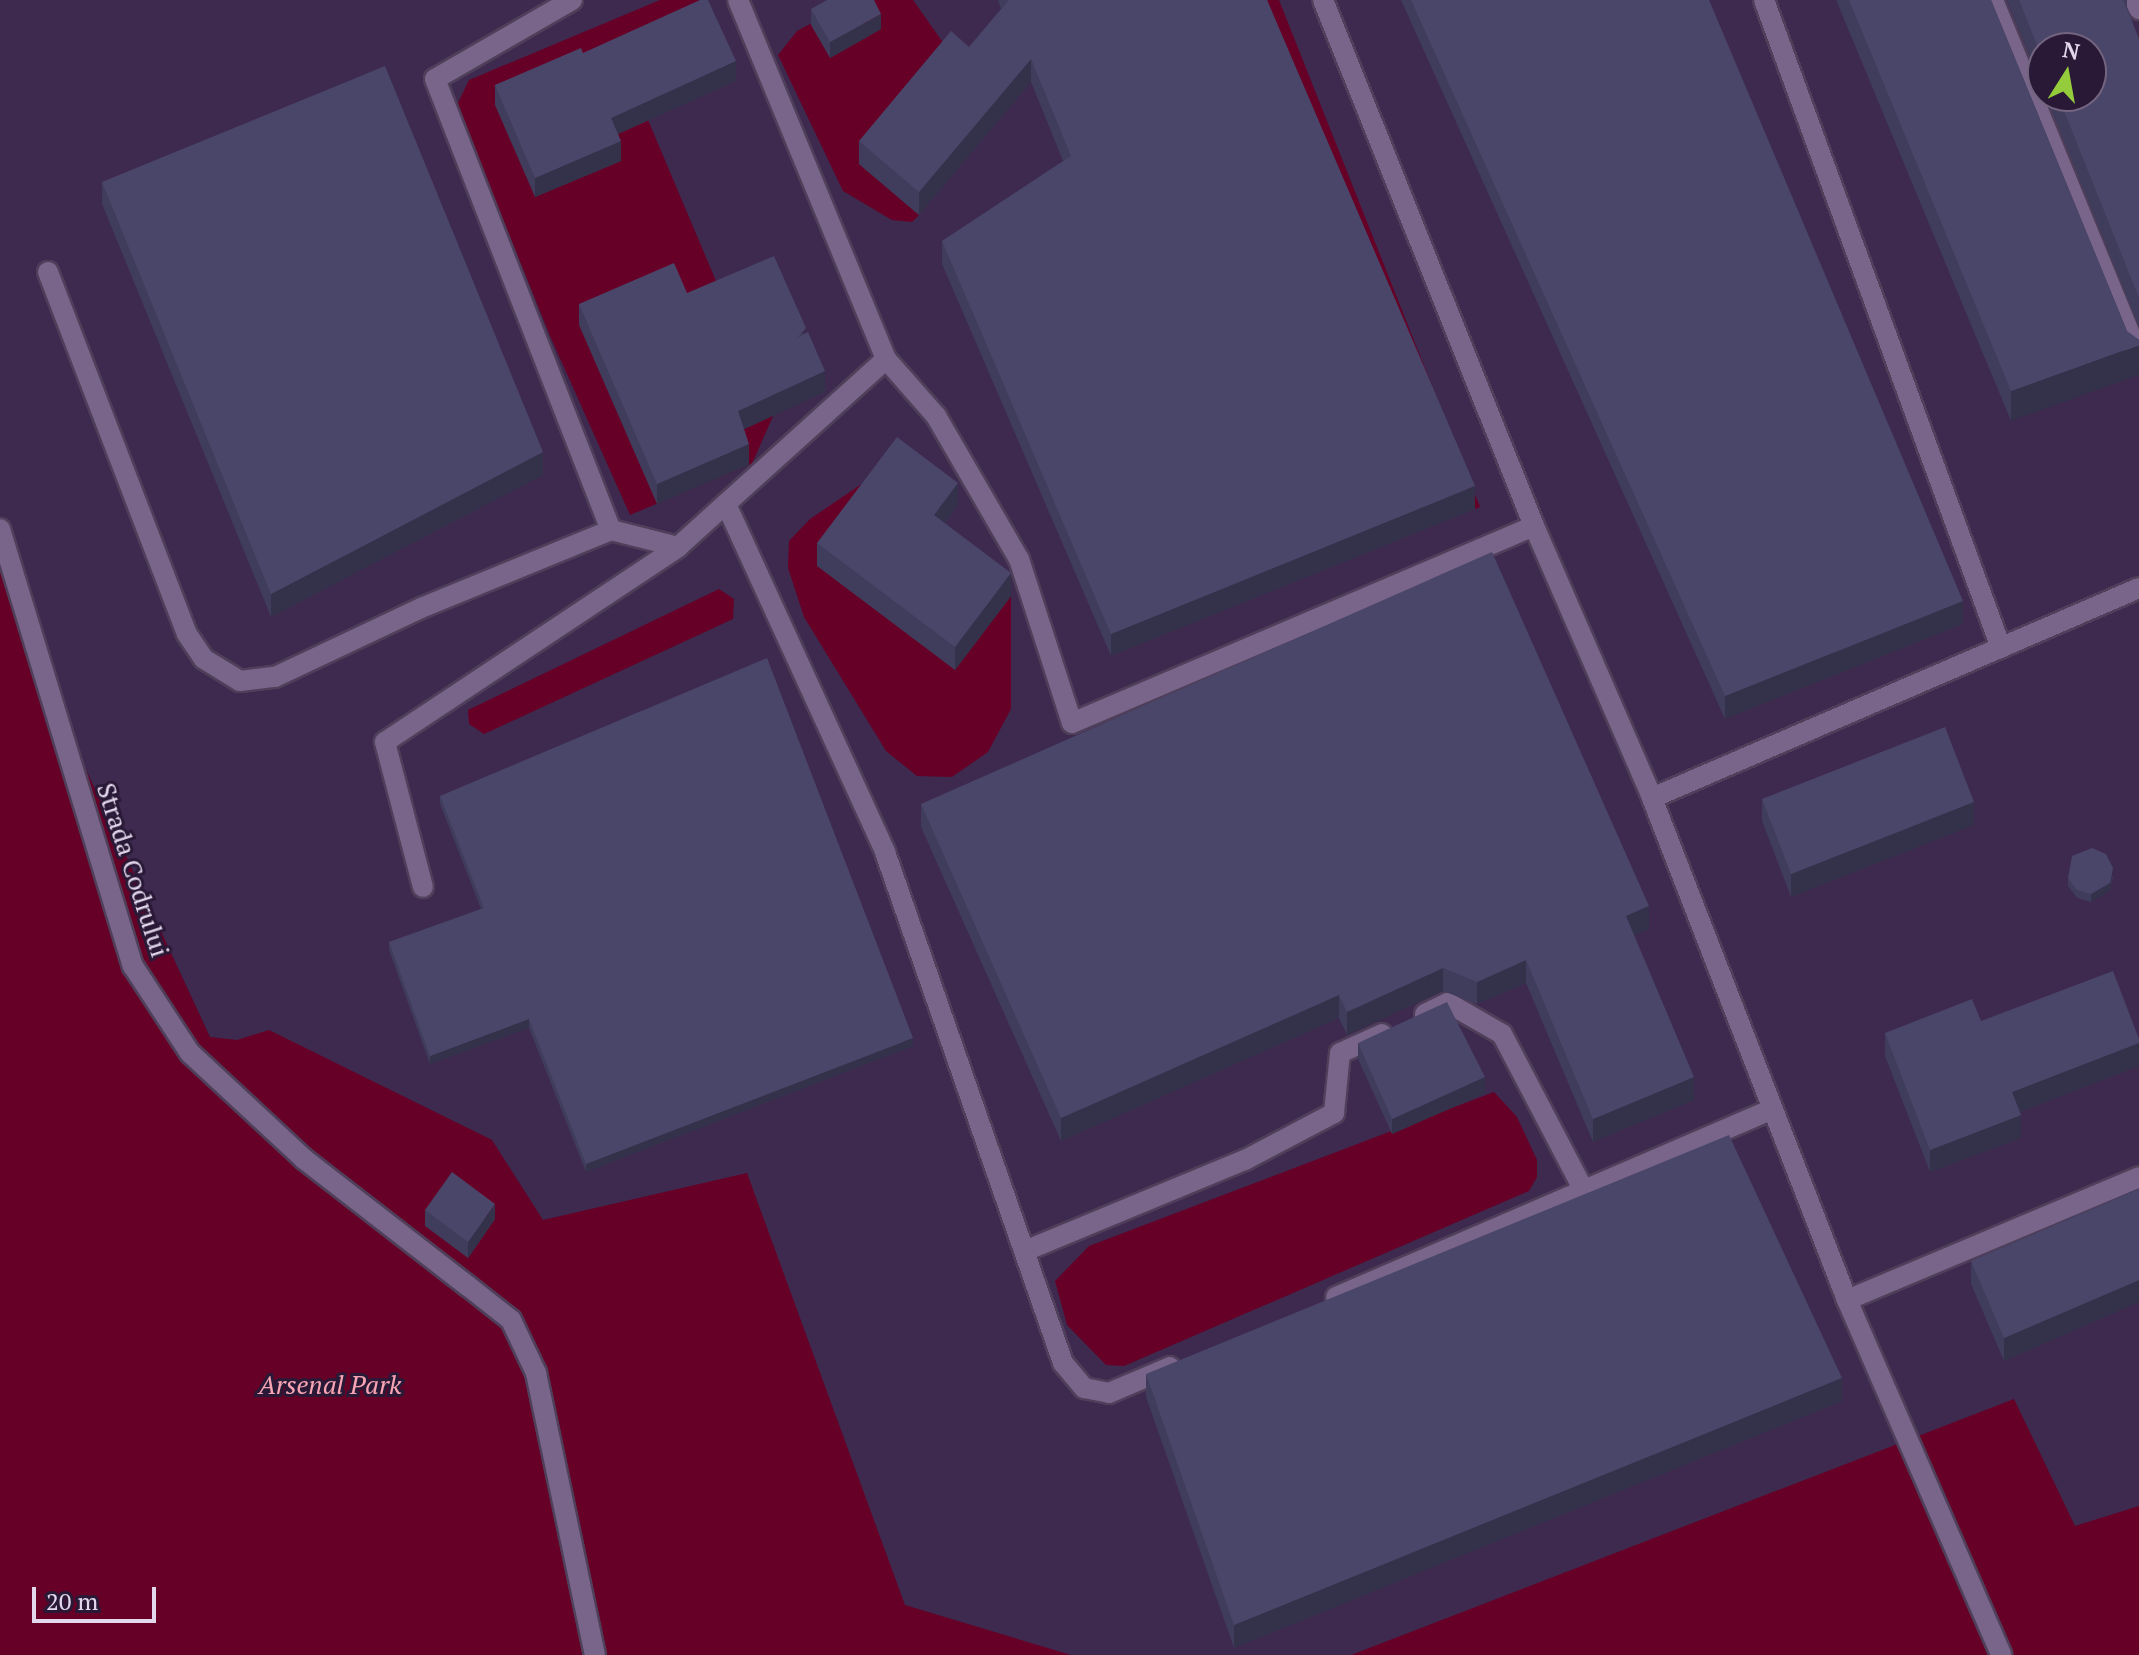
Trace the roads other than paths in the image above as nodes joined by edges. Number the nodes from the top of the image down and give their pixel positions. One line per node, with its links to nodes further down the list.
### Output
1 (572, 0): 14 (street)
2 (738, 0): 10 (street)
3 (1323, 0): 12 (street)
4 (1764, 0): 17 (street)
5 (1993, 0): 9 (street)
6 (2135, 0): 7 (street)
7 (2139, 9)
8 (48, 272): 14 (street)
9 (2139, 356)
10 (886, 359): 11 (street); 12 (street)
11 (726, 504): 15 (street); 23 (street)
12 (1534, 526): 18 (street)
13 (0, 529): 27 (street, Strada Codrului)
14 (611, 530): 15 (street)
15 (678, 547): 19 (street)
16 (2139, 588): 17 (street)
17 (2001, 648): 18 (street)
18 (1652, 798): 20 (street)
19 (423, 887)
20 (1770, 1110): 22 (street); 24 (street)
21 (2139, 1177): 24 (street)
22 (1584, 1191): 23 (street); 25 (street)
23 (1025, 1251): 26 (street)
24 (1847, 1300): 28 (street)
25 (1311, 1307)
26 (1196, 1356)
27 (595, 1655)
28 (2001, 1655)

